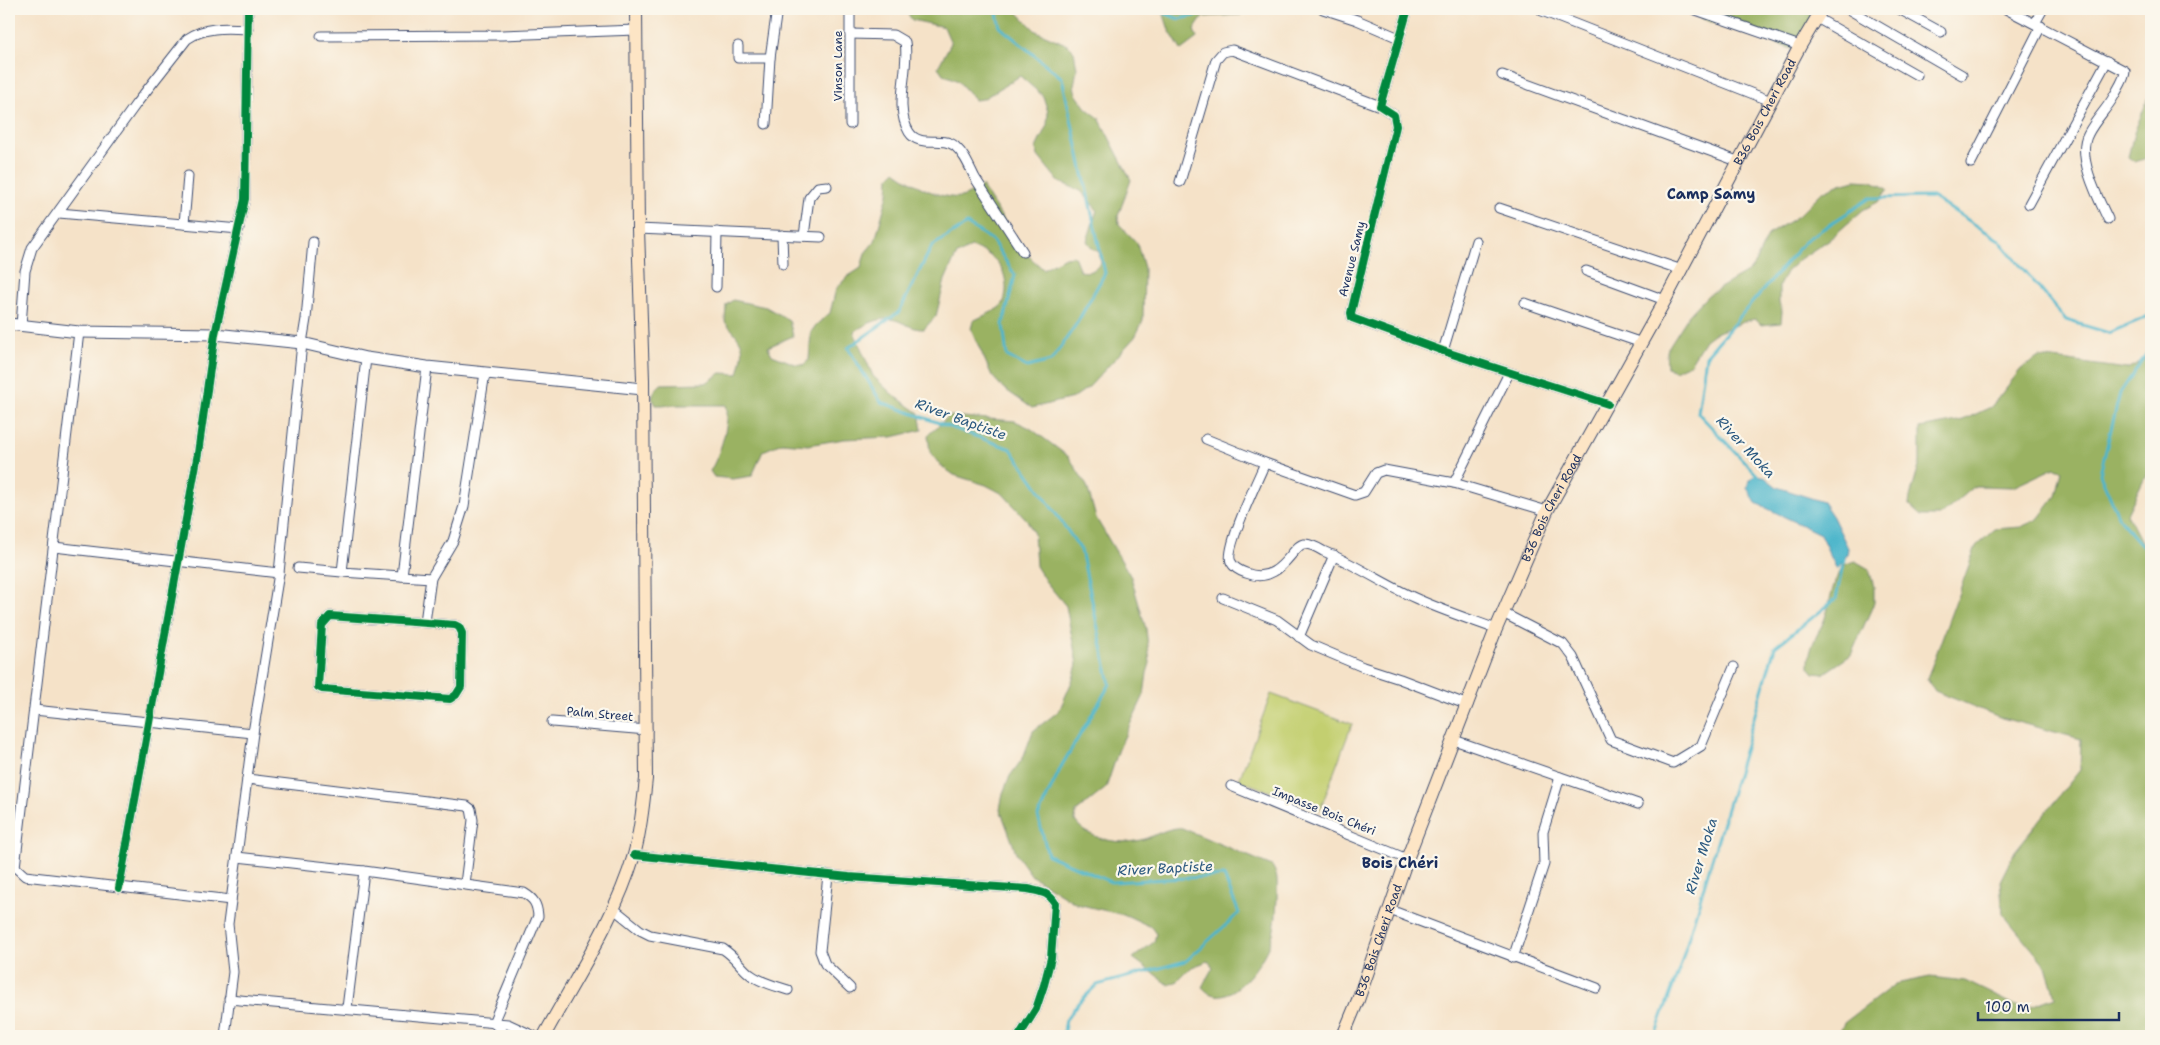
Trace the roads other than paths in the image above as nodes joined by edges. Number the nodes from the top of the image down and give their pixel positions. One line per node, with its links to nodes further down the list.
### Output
1 (248, 9): 15 (street)
2 (636, 9): 16 (main road)
3 (777, 9): 23 (street)
4 (850, 9): 18 (street, Vinson Lane)
5 (1323, 9): 20 (street)
6 (1408, 9): 20 (street)
7 (1693, 9): 22 (street)
8 (1848, 9): 27 (street)
9 (1899, 9): 17 (street)
10 (2006, 9): 14 (street)
11 (2042, 9): 14 (street)
12 (1542, 11): 28 (street)
13 (1820, 13): 22 (main road, B36 Bois Cheri Road); 26 (street)
14 (2038, 25): 24 (street); 33 (street)
15 (248, 29): 39 (street); 42 (street)
16 (636, 30): 19 (street); 43 (main road)
17 (1941, 32)
18 (850, 34): 31 (street, Vinson Lane); 50 (street)
19 (321, 36)
20 (1400, 38): 29 (street)
21 (738, 46): 23 (street)
22 (1800, 46): 28 (main road, B36 Bois Cheri Road)
23 (770, 58): 30 (street)
24 (2107, 61): 37 (street); 40 (street)
25 (1502, 75): 32 (street)
26 (1916, 75)
27 (1962, 75)
28 (1771, 101): 32 (main road, B36 Bois Cheri Road)
29 (1380, 106): 35 (street); 63 (street, Avenue Samy)
30 (766, 124)
31 (850, 124)
32 (1740, 162): 52 (main road, B36 Bois Cheri Road)
33 (1971, 163)
34 (188, 176): 41 (street)
35 (1180, 182)
36 (827, 186): 46 (street)
37 (2029, 204)
38 (1499, 208): 52 (street)
39 (58, 213): 41 (street); 58 (street)
40 (2108, 219)
41 (184, 224): 42 (street)
42 (239, 229): 60 (street)
43 (638, 229): 44 (street); 68 (main road)
44 (717, 232): 45 (street); 54 (street)
45 (782, 235): 46 (street); 51 (street)
46 (804, 236): 47 (street)
47 (821, 237)
48 (1476, 241): 63 (street)
49 (312, 242): 61 (street)
50 (1023, 252)
51 (783, 264)
52 (1682, 270): 55 (main road, B36 Bois Cheri Road)
53 (1586, 271): 55 (street)
54 (716, 287)
55 (1665, 300): 62 (main road, B36 Bois Cheri Road)
56 (1525, 303): 62 (street)
57 (9, 324): 58 (street)
58 (21, 326): 59 (street)
59 (79, 332): 60 (street); 74 (street)
60 (215, 334): 61 (street); 76 (street)
61 (302, 343): 64 (street); 79 (street)
62 (1642, 343): 69 (main road, B36 Bois Cheri Road)
63 (1442, 351): 67 (street, Avenue Samy)
64 (366, 358): 65 (street); 78 (street)
65 (427, 367): 66 (street); 80 (street)
66 (485, 373): 68 (street); 81 (street)
67 (1509, 373): 69 (street, Avenue Samy); 72 (street)
68 (643, 389): 92 (main road)
69 (1608, 404): 73 (main road, B36 Bois Cheri Road)
70 (1206, 439): 71 (street)
71 (1265, 463): 72 (street); 75 (street)
72 (1454, 483): 73 (street)
73 (1547, 510): 83 (main road, B36 Bois Cheri Road)
74 (54, 547): 76 (street); 89 (street)
75 (1334, 555): 85 (street); 86 (street)
76 (178, 561): 79 (street); 91 (street)
77 (298, 568): 78 (street)
78 (342, 572): 80 (street)
79 (279, 573): 93 (street)
80 (402, 576): 81 (street)
81 (431, 578): 84 (street)
82 (1223, 598): 86 (street)
83 (1503, 613): 85 (main road, B36 Bois Cheri Road); 87 (street)
84 (426, 622): 84 (street)
85 (1496, 629): 88 (main road, B36 Bois Cheri Road)
86 (1299, 637): 88 (street)
87 (1734, 667)
88 (1468, 705): 94 (main road, B36 Bois Cheri Road)
89 (34, 710): 91 (street); 105 (street)
90 (552, 722): 92 (street, Palm Street)
91 (150, 723): 93 (street); 105 (street)
92 (647, 730): 99 (main road)
93 (253, 733): 96 (street)
94 (1454, 740): 95 (street); 101 (main road, B36 Bois Cheri Road)
95 (1560, 777): 98 (street); 109 (street)
96 (247, 779): 100 (street); 104 (street)
97 (1231, 786): 101 (street, Impasse Bois Chéri)
98 (1638, 804)
99 (634, 855): 103 (street); 107 (main road)
100 (237, 857): 102 (street); 106 (street)
101 (1407, 859): 108 (main road, B36 Bois Cheri Road)
102 (364, 871): 104 (street); 114 (street)
103 (828, 875): 110 (street); 120 (street)
104 (465, 884): 115 (street)
105 (119, 888): 106 (street)
106 (231, 900): 113 (street)
107 (614, 909): 112 (street); 119 (main road)
108 (1390, 910): 109 (street); 121 (main road, B36 Bois Cheri Road)
109 (1513, 958): 111 (street)
110 (850, 988)
111 (1597, 988)
112 (788, 990)
113 (229, 998): 114 (street); 116 (street)
114 (347, 1008): 115 (street)
115 (493, 1023): 117 (street); 118 (street)
116 (225, 1036)
117 (514, 1036)
118 (534, 1036)
119 (544, 1036)
120 (1019, 1036)
121 (1342, 1036)

